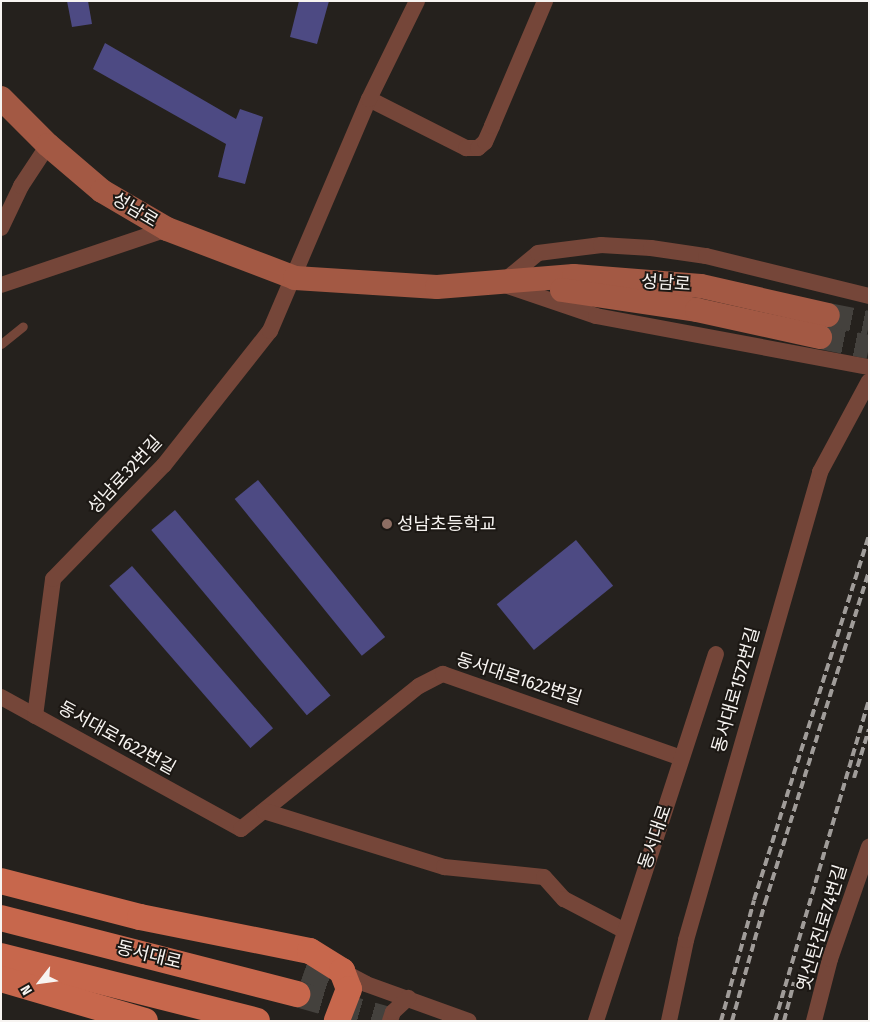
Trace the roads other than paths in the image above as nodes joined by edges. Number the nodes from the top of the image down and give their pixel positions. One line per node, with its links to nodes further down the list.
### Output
1 (416, 1): 4 (street)
2 (545, 1): 4 (street)
3 (1, 98): 5 (main road, 성남로)
4 (369, 99): 8 (street)
5 (48, 145): 6 (street); 7 (main road, 성남로)
6 (1, 228)
7 (167, 229): 8 (main road, 성남로); 10 (street)
8 (295, 278): 9 (main road, 성남로); 20 (street, 성남로32번길)
9 (501, 284): 11 (street); 12 (main road, 성남로); 14 (main road, 성남로); 16 (street)
10 (1, 285)
11 (869, 296)
12 (828, 315)
13 (23, 326): 15 (lane)
14 (820, 336)
15 (1, 344)
16 (869, 367)
17 (869, 381): 43 (street, 동서대로1572번길)
18 (716, 654): 21 (street, 동서대로)
19 (1, 697): 20 (street, 동서대로1622번길)
20 (35, 716): 22 (street, 동서대로1622번길)
21 (681, 758): 22 (street, 동서대로1622번길); 26 (street, 동서대로)
22 (264, 812): 26 (street)
23 (869, 847): 44 (street, 옛신탄진로74번길)
24 (1, 881): 30 (main road)
25 (1, 918): 27 (main road, 동서대로)
26 (623, 930): 42 (street, 동서대로)
27 (72, 936): 29 (main road); 33 (main road, 동서대로)
28 (1, 956): 32 (main road)
29 (305, 969)
30 (342, 971): 34 (street); 39 (main road)
31 (1, 979): 35 (main road)
32 (109, 984): 37 (main road); 38 (main road)
33 (297, 994)
34 (408, 998): 40 (street); 41 (street)
35 (87, 1011): 36 (main road)
36 (142, 1020)
37 (234, 1021)
38 (257, 1021)
39 (337, 1021)
40 (390, 1021)
41 (469, 1021)
42 (596, 1021)
43 (669, 1021)
44 (814, 1021)

